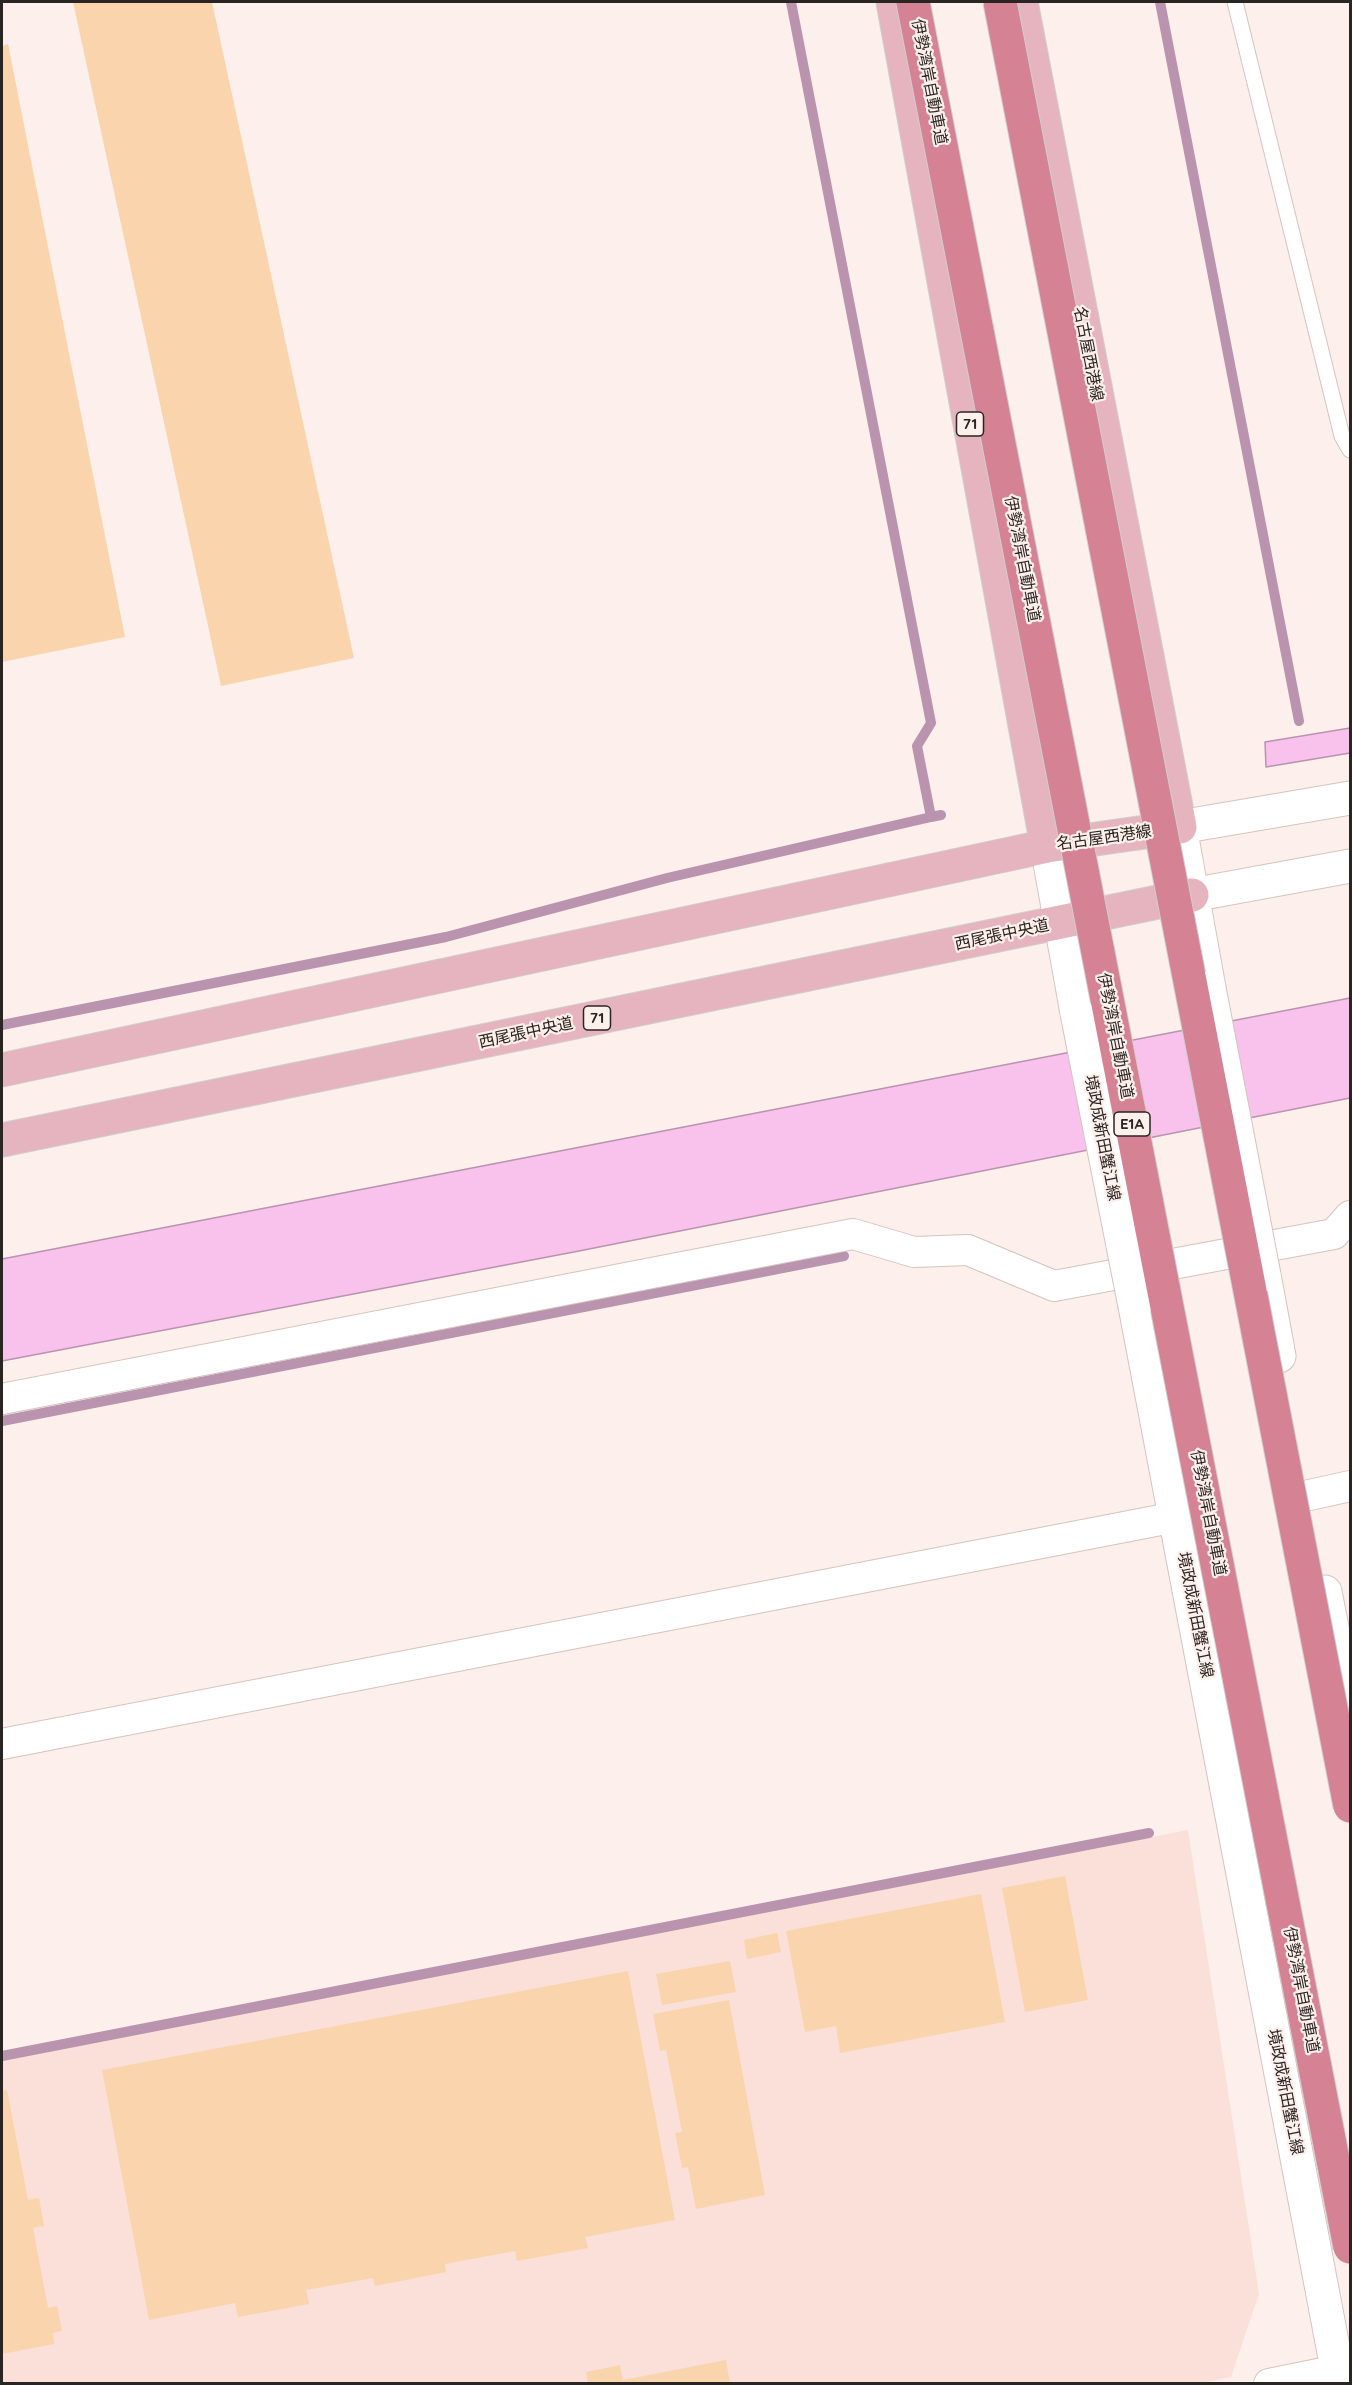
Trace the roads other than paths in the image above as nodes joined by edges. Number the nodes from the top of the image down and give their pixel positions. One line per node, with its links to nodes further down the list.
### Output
1 (893, 2): 9 (main road, 名古屋西港線 / 71)
2 (913, 2): 23 (highway, 伊勢湾岸自動車道 / E1A, bridge)
3 (1000, 2): 22 (highway, bridge)
4 (1021, 2): 8 (main road, 名古屋西港線)
5 (1235, 2): 6 (lane)
6 (1350, 450)
7 (1350, 798): 8 (main road)
8 (1180, 827): 9 (main road, 名古屋西港線); 11 (main road)
9 (1047, 846): 12 (main road, 境政成新田蟹江線); 13 (main road)
10 (1350, 866): 11 (main road)
11 (1192, 896): 12 (main road, 西尾張中央道 / 71); 18 (main road, bridge)
12 (1059, 923): 14 (main road, 西尾張中央道 / 71); 19 (main road, 境政成新田蟹江線, bridge)
13 (2, 1070)
14 (2, 1140)
15 (1350, 1216): 16 (street)
16 (2, 1399)
17 (1350, 1486): 18 (street)
18 (1305, 1496): 20 (main road)
19 (1176, 1516): 21 (street); 24 (main road, 境政成新田蟹江線)
20 (1350, 1718)
21 (2, 1744)
22 (1350, 1806)
23 (1350, 2247)
24 (1339, 2377): 25 (street)
25 (1269, 2384)

